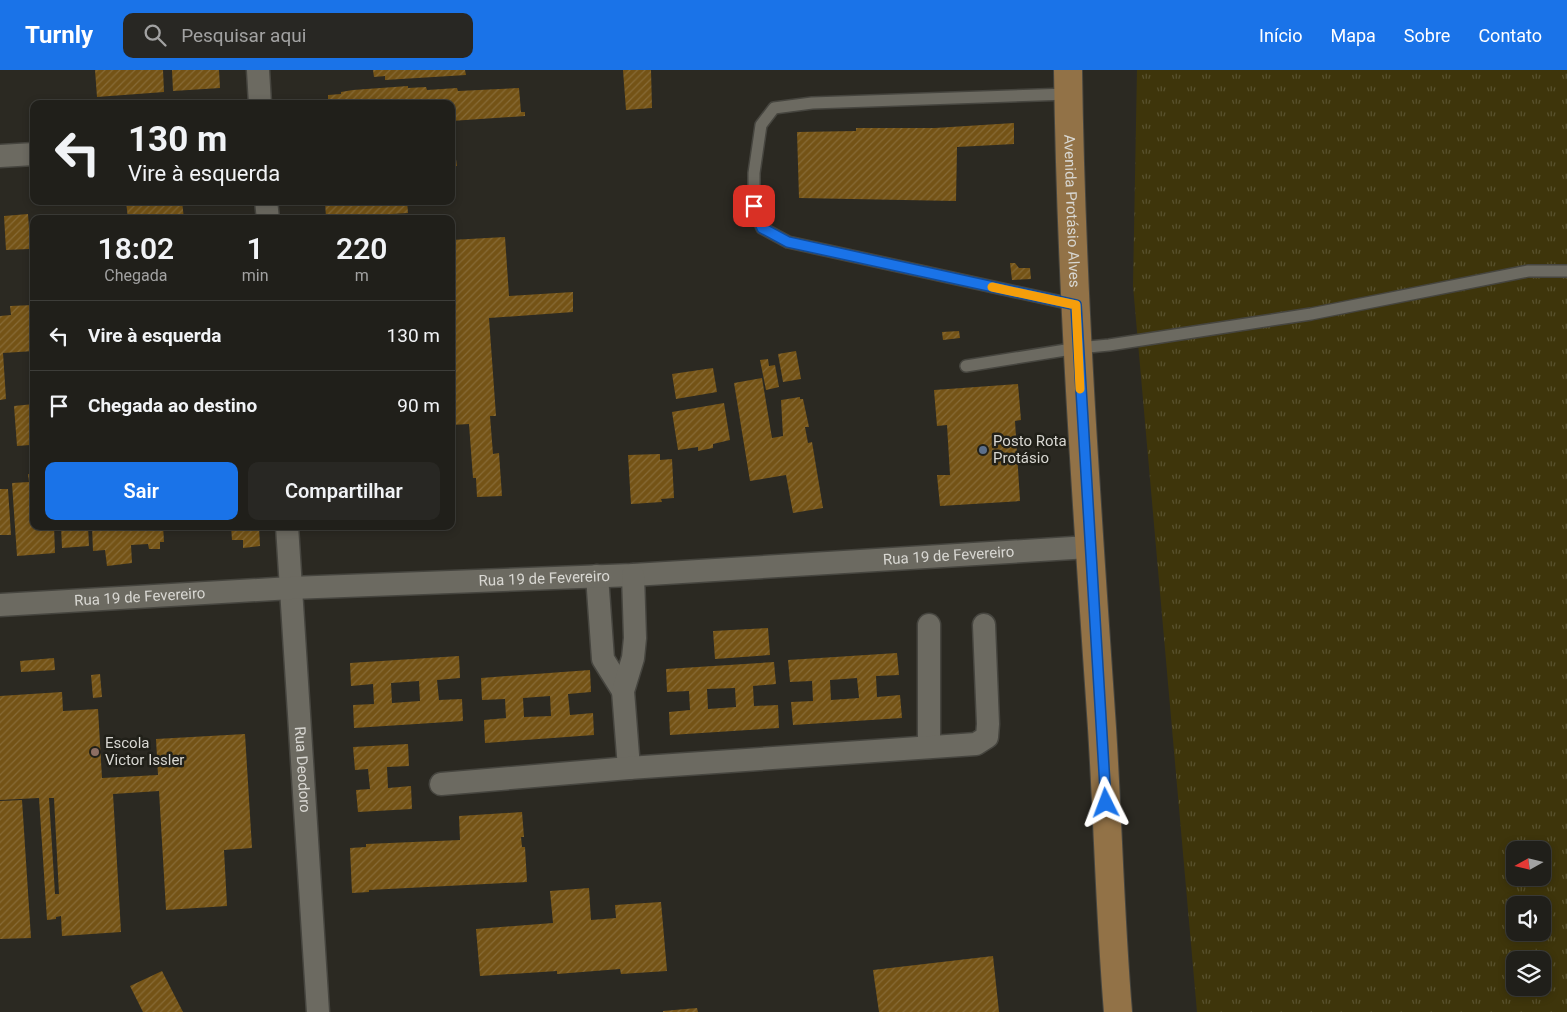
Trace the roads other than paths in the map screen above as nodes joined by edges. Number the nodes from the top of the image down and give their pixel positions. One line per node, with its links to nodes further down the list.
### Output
1 (258, 70): 3 (street)
2 (1068, 82): 7 (main road, Avenida Protásio Alves); 7 (lane)
3 (260, 100)
4 (30, 154): 5 (street)
5 (0, 156)
6 (1567, 271): 8 (lane)
7 (1076, 305): 8 (main road, Avenida Protásio Alves)
8 (1078, 348): 9 (lane); 11 (main road, Avenida Protásio Alves)
9 (966, 366)
10 (287, 530): 14 (street, Rua Deodoro)
11 (1089, 547): 12 (street, Rua 19 de Fevereiro); 23 (main road, Avenida Protásio Alves)
12 (633, 575): 13 (street, Rua 19 de Fevereiro); 18 (street)
13 (597, 576): 14 (street, Rua 19 de Fevereiro); 18 (street)
14 (291, 588): 15 (street, Rua 19 de Fevereiro); 22 (street, Rua Deodoro)
15 (0, 605)
16 (929, 625): 19 (street)
17 (984, 625): 19 (street)
18 (623, 691): 20 (street)
19 (929, 747): 20 (street)
20 (629, 768): 21 (street)
21 (441, 784)
22 (318, 1012)
23 (1118, 1012)

